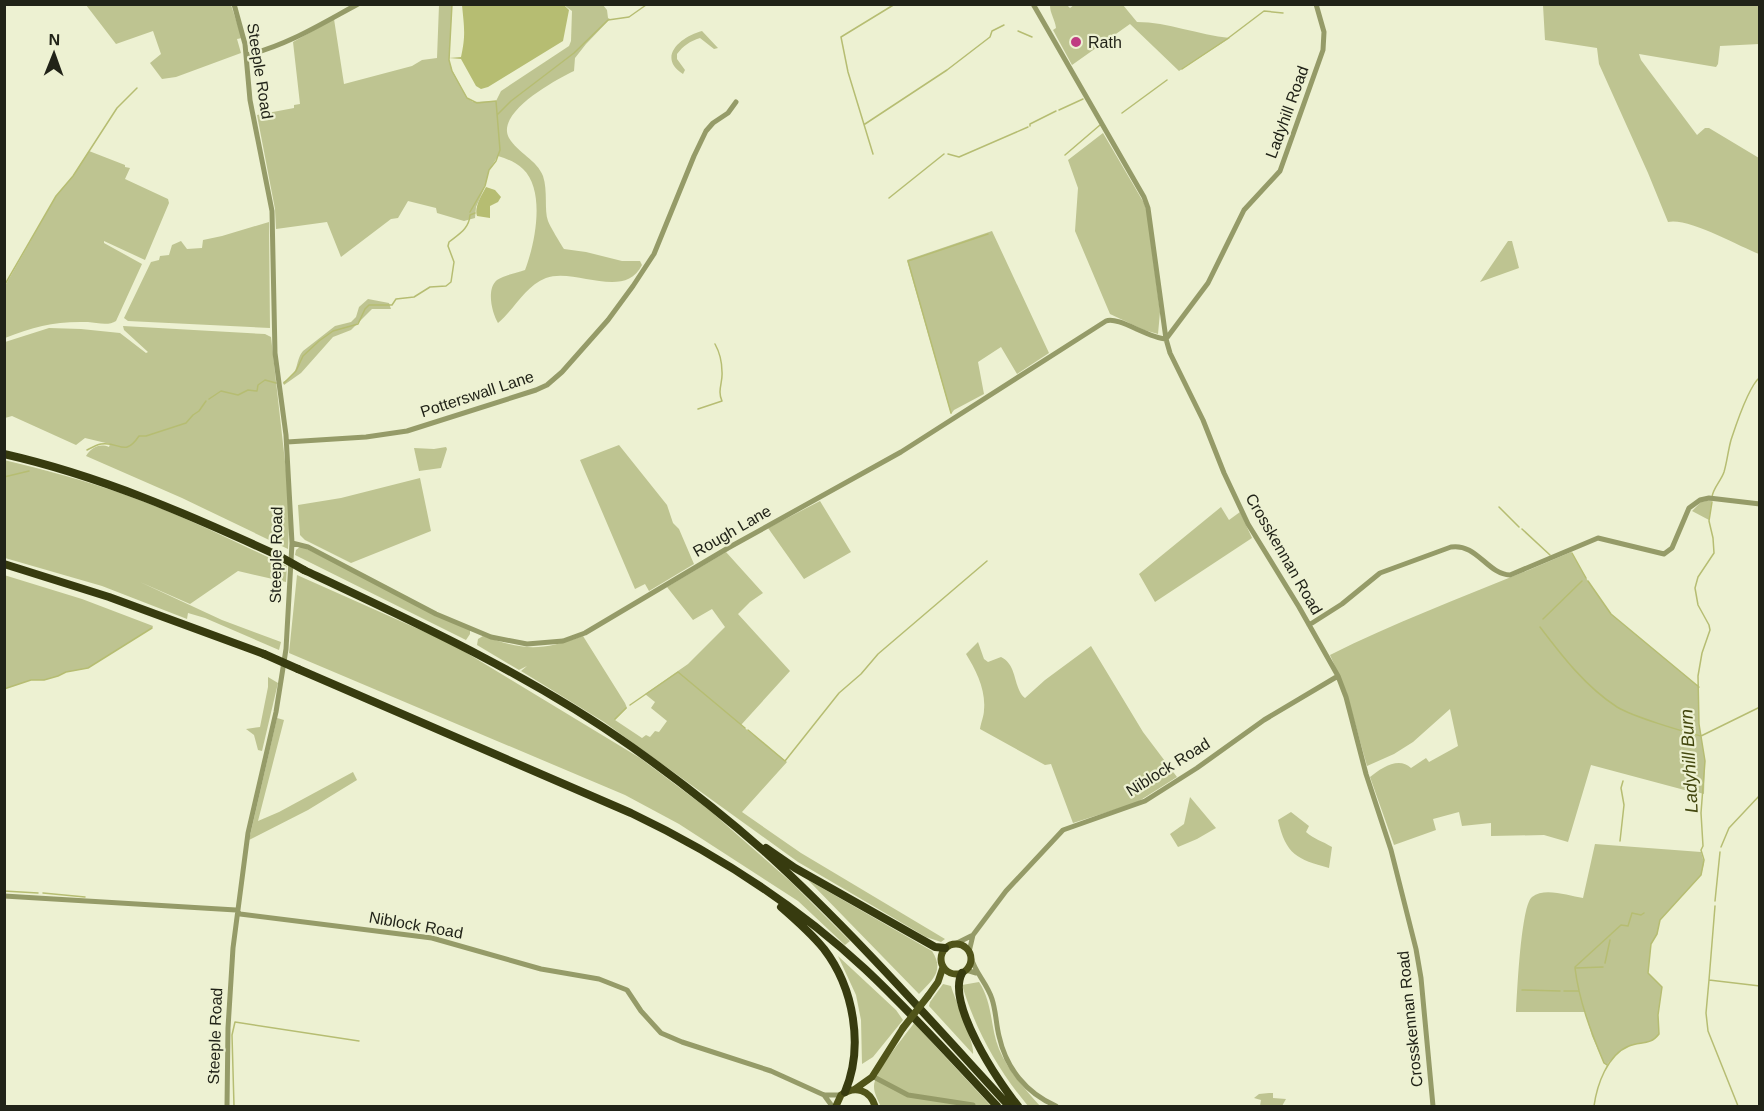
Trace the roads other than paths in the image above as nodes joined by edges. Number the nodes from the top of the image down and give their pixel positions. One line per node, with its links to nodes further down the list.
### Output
1 (234, 4): 5 (street, Steeple Road)
2 (358, 4): 5 (street)
3 (1033, 4): 7 (street, Crosskennan Road)
4 (1317, 4): 7 (street, Ladyhill Road)
5 (247, 55): 8 (street, Steeple Road)
6 (736, 102): 8 (street, Potterswall Lane)
7 (1166, 339): 11 (street, Rough Lane); 13 (street, Crosskennan Road)
8 (287, 442): 11 (street, Steeple Road)
9 (4, 454): 15 (highway, bridge)
10 (1760, 504): 13 (street)
11 (292, 543): 18 (street, Steeple Road)
12 (4, 564): 16 (highway, bridge)
13 (1309, 625): 14 (street, Crosskennan Road)
14 (1338, 676): 19 (street, Niblock Road); 41 (street, Crosskennan Road)
15 (726, 819): 21 (highway); 38 (highway)
16 (732, 868): 30 (highway); 37 (highway)
17 (4, 896): 18 (street, Niblock Road)
18 (237, 912): 31 (street, Niblock Road); 34 (street, Steeple Road)
19 (972, 935): 20 (street, Niblock Road); 22 (street, Niblock Road)
20 (955, 944): 21 (main road); 22 (main road)
21 (945, 948): 23 (main road)
22 (970, 955): 24 (main road); 25 (street)
23 (943, 967): 26 (main road); 27 (main road)
24 (964, 972): 25 (street); 26 (main road); 39 (highway)
25 (976, 973): 40 (street)
26 (952, 974): 27 (main road)
27 (938, 982): 28 (main road, bridge)
28 (872, 1076): 29 (main road); 32 (main road); 33 (street)
29 (855, 1089): 30 (main road); 32 (main road)
30 (843, 1093): 31 (street, Niblock Road); 35 (main road)
31 (824, 1095): 35 (street)
32 (870, 1095): 36 (main road)
33 (973, 1105)
34 (228, 1107)
35 (834, 1107)
36 (875, 1107)
37 (997, 1107)
38 (1009, 1107)
39 (1018, 1107)
40 (1056, 1107)
41 (1433, 1107)

